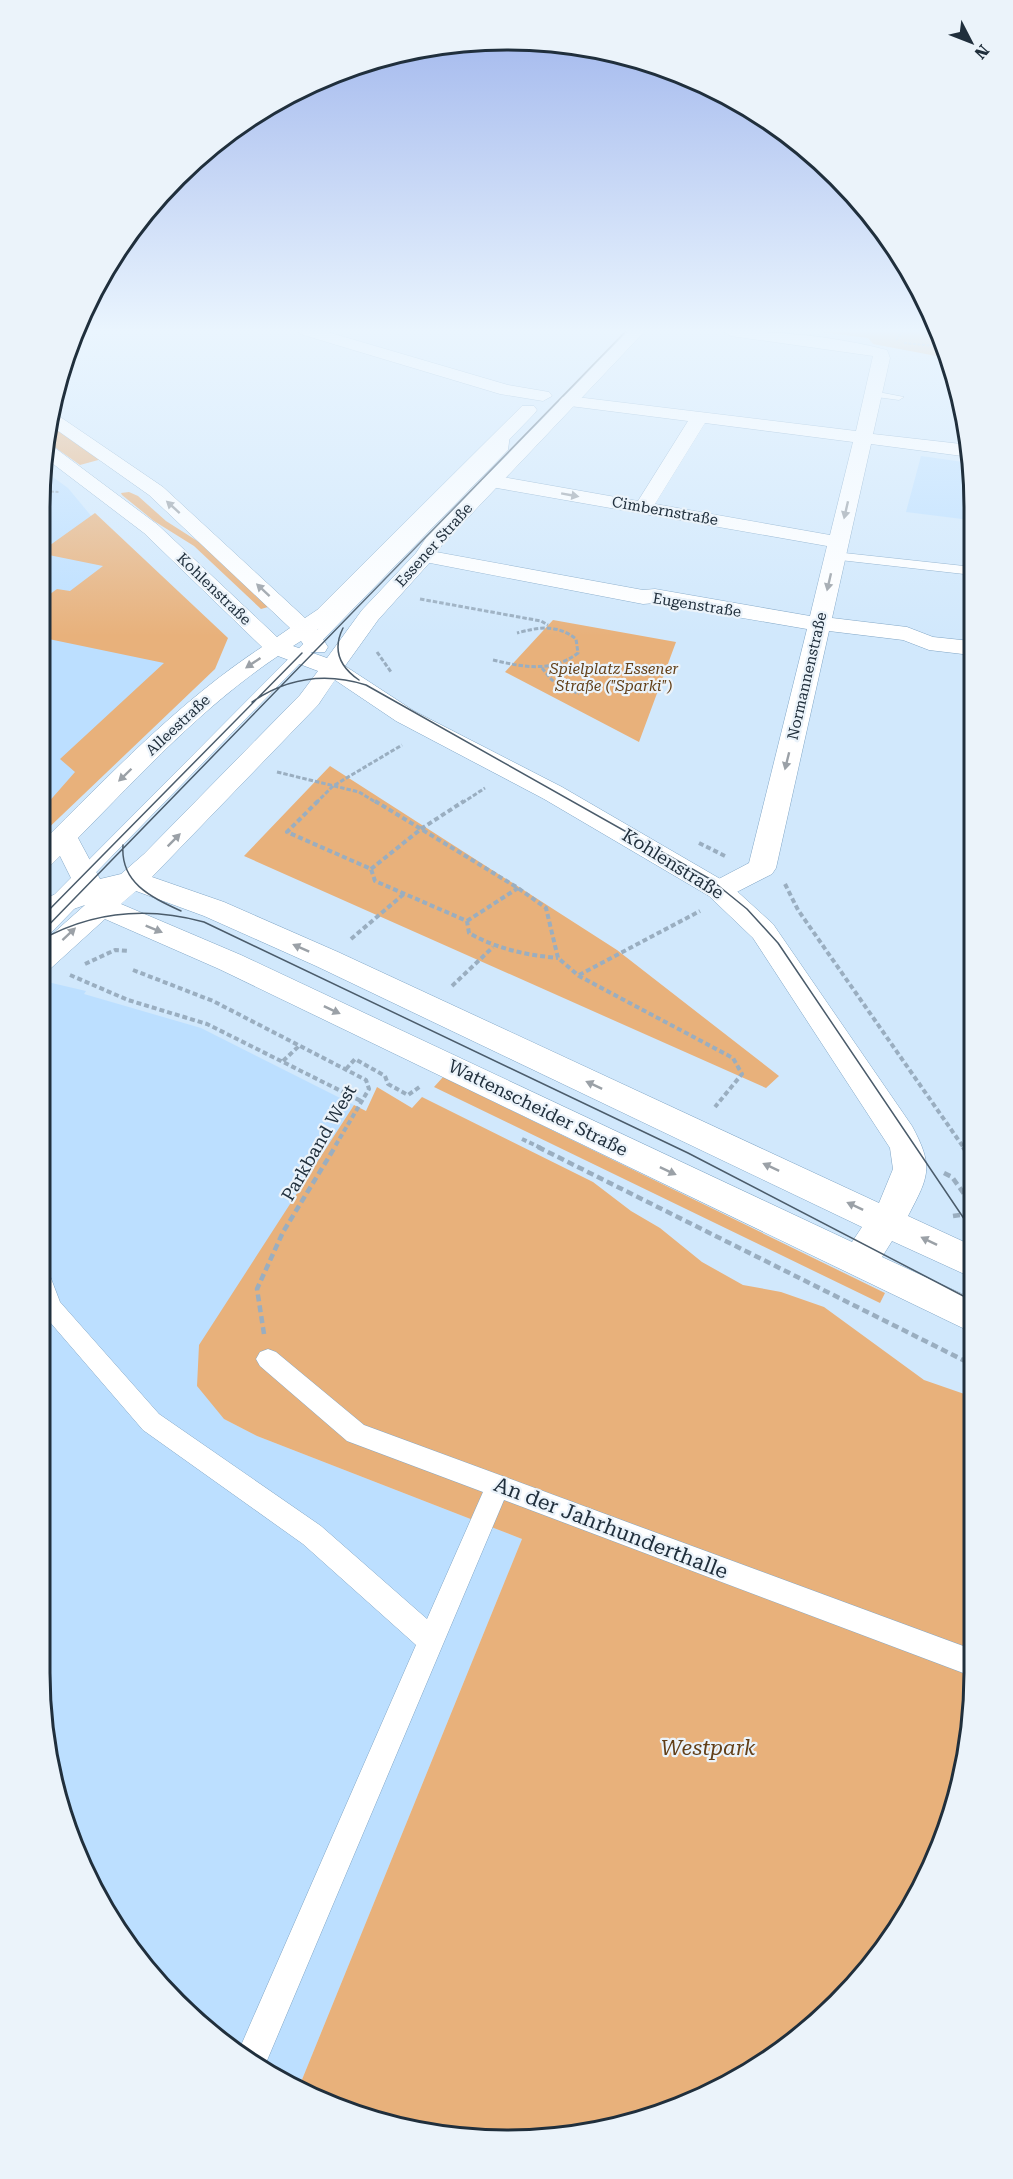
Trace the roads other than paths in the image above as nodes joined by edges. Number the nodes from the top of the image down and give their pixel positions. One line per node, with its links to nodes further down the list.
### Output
1 (74, 433): 10 (street, Kohlenstraße)
2 (506, 433): 21 (street, Essener Straße)
3 (538, 433): 11 (street, Essener Straße)
4 (690, 433): 14 (street)
5 (819, 433): 7 (street)
6 (864, 433): 7 (street, Normannenstraße)
7 (863, 438): 8 (street); 15 (street, Normannenstraße, one-way to 15)
8 (960, 450)
9 (52, 454): 12 (street, Kohlenstraße)
10 (144, 481): 12 (street); 21 (street, Kohlenstraße, one-way to 10)
11 (491, 481): 13 (street, Essener Straße); 14 (street, Cimbernstraße, one-way to 14)
12 (106, 493): 20 (street, Kohlenstraße)
13 (474, 499): 16 (street, Essener Straße); 21 (lane)
14 (644, 507): 15 (street, Cimbernstraße)
15 (836, 549): 17 (lane); 18 (street, Normannenstraße, one-way to 18)
16 (425, 556): 18 (street, Eugenstraße); 21 (street, Essener Straße)
17 (964, 570)
18 (820, 622): 19 (street, Eugenstraße); 25 (street, Normannenstraße, one-way to 25)
19 (964, 647)
20 (276, 648): 21 (street, Kohlenstraße); 22 (street, Alleestraße, one-way to 22)
21 (313, 651): 24 (street, one-way to 21); 25 (street, Kohlenstraße); 26 (lane)
22 (63, 835): 23 (street, Alleestraße); 26 (street)
23 (50, 849)
24 (132, 880): 26 (street); 29 (street, one-way to 24)
25 (723, 893): 29 (street, Kohlenstraße)
26 (71, 899): 27 (lane); 28 (street, one-way to 26); 31 (street, Wattenscheider Straße, one-way to 31)
27 (50, 923)
28 (52, 967)
29 (885, 1220): 30 (street, one-way to 29); 31 (street, Kohlenstraße)
30 (964, 1259)
31 (859, 1262): 33 (street, Wattenscheider Straße)
32 (50, 1304): 36 (lane)
33 (964, 1313)
34 (268, 1359): 35 (lane, An der Jahrhunderthalle)
35 (498, 1485): 36 (lane); 37 (lane, An der Jahrhunderthalle)
36 (430, 1640): 38 (lane)
37 (964, 1660)
38 (254, 2053)

